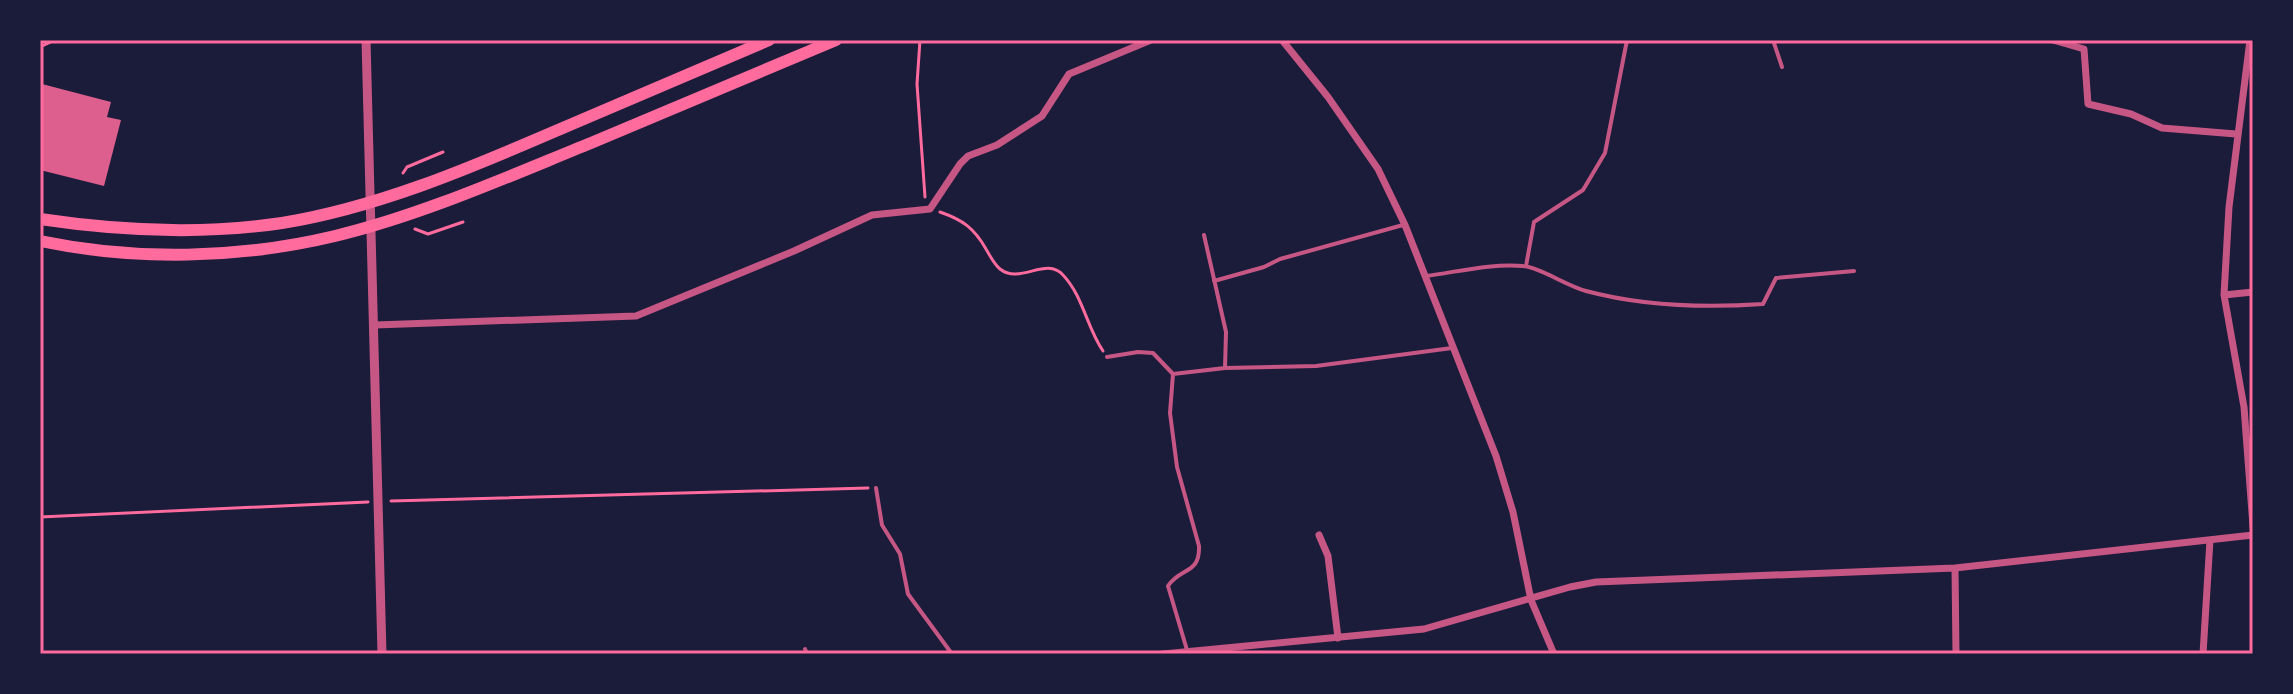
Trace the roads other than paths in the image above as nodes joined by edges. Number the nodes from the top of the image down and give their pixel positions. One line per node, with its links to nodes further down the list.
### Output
1 (367, 40): 12 (street)
2 (769, 40): 12 (highway)
3 (836, 40): 15 (highway)
4 (1151, 40): 24 (street)
5 (1282, 40): 14 (street)
6 (1627, 40): 18 (lane)
7 (1773, 40): 10 (lane)
8 (2053, 40): 11 (street)
9 (2250, 40): 11 (street)
10 (1782, 67)
11 (2236, 134): 23 (street)
12 (370, 201): 13 (highway); 15 (street)
13 (40, 219)
14 (1405, 225): 20 (street); 21 (lane)
15 (371, 226): 17 (highway); 24 (street)
16 (1204, 235): 21 (lane)
17 (40, 241)
18 (1526, 266): 19 (lane); 20 (lane)
19 (1854, 271)
20 (1426, 276): 25 (street)
21 (1214, 281): 27 (lane)
22 (2253, 292): 23 (street)
23 (2224, 295): 30 (street)
24 (375, 325): 38 (street)
25 (1454, 348): 27 (lane); 35 (street)
26 (1107, 357): 28 (lane)
27 (1225, 368): 28 (lane)
28 (1173, 374): 37 (lane)
29 (876, 488): 39 (lane)
30 (2253, 526)
31 (1319, 535): 36 (street)
32 (2253, 535): 33 (street)
33 (2210, 540): 34 (street); 43 (street)
34 (1955, 568): 35 (street); 42 (street)
35 (1531, 600): 36 (street); 41 (street)
36 (1338, 638): 37 (street)
37 (1188, 653): 40 (street)
38 (382, 654)
39 (952, 654)
40 (1163, 654)
41 (1554, 654)
42 (1956, 654)
43 (2203, 654)

